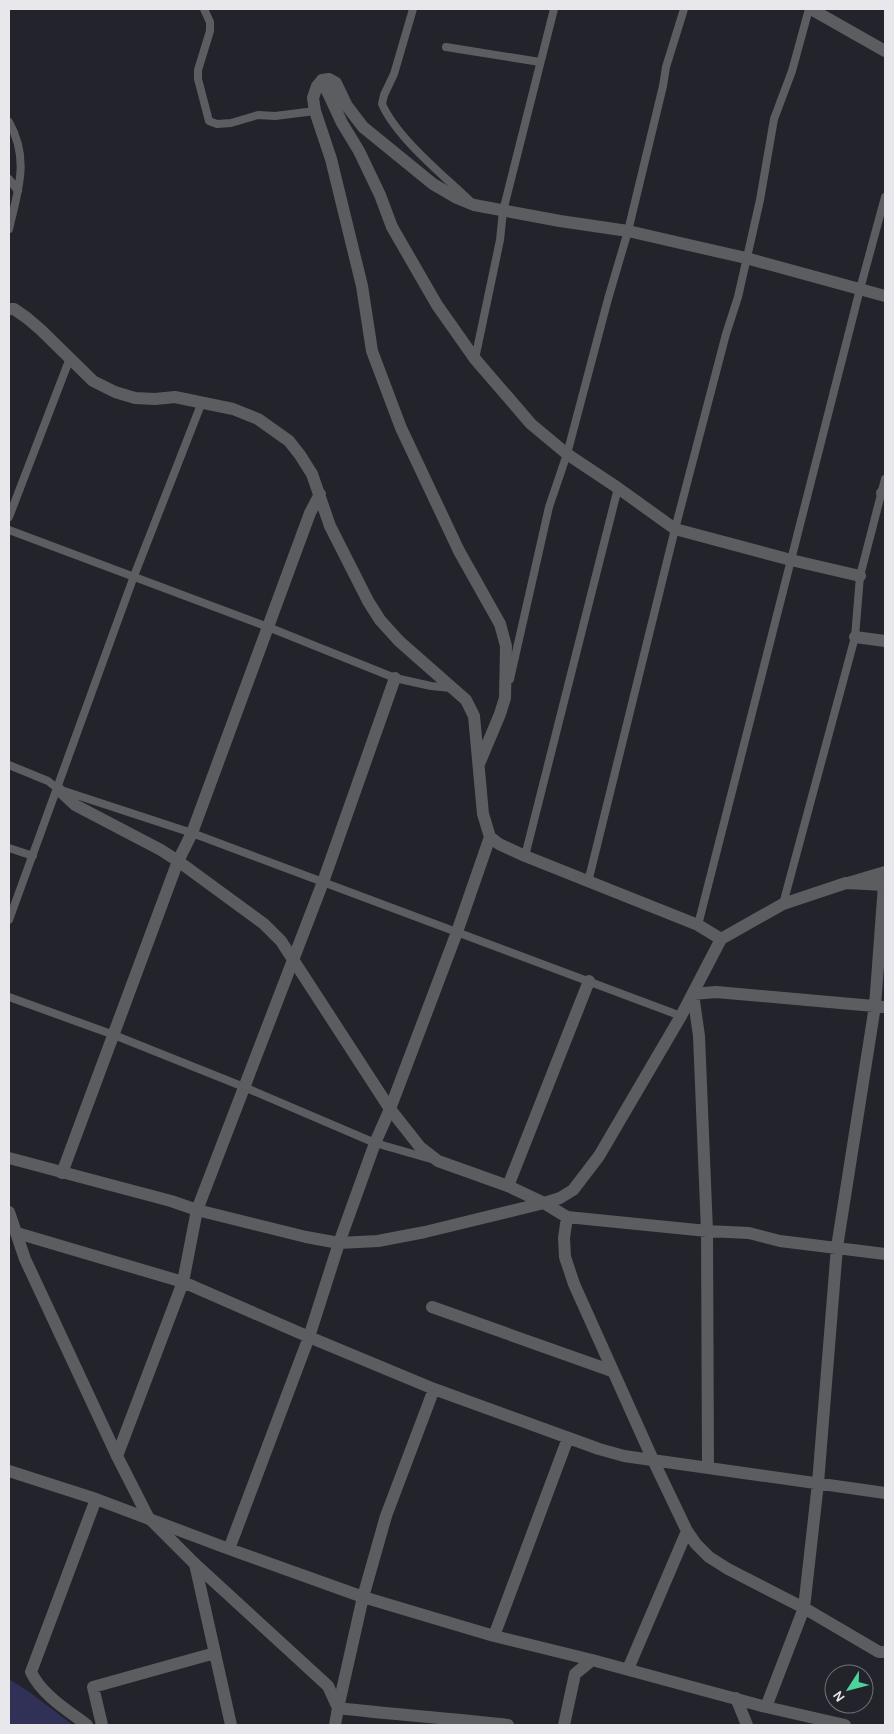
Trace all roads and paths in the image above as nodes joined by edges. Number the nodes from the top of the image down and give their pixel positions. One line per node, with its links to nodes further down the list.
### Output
1 (204, 9): 10 (lane)
2 (413, 9): 15 (lane)
3 (554, 9): 8 (lane)
4 (684, 9): 18 (lane)
5 (810, 9): 7 (street); 19 (lane)
6 (446, 47): 8 (lane)
7 (885, 51)
8 (540, 62): 16 (lane)
9 (322, 80): 10 (street); 15 (street); 24 (street)
10 (315, 111): 42 (street)
11 (9, 122): 13 (lane)
12 (9, 179): 13 (lane)
13 (18, 191): 17 (lane)
14 (885, 197): 20 (lane)
15 (474, 205): 16 (street)
16 (503, 211): 18 (street); 24 (lane)
17 (9, 230)
18 (628, 231): 19 (street); 26 (lane)
19 (746, 258): 20 (street); 33 (lane)
20 (860, 290): 21 (street); 34 (lane)
21 (885, 296)
22 (9, 309): 23 (street)
23 (70, 358): 25 (street); 31 (lane)
24 (475, 359): 26 (street)
25 (202, 402): 30 (street); 35 (lane)
26 (567, 454): 28 (street); 42 (lane)
27 (885, 480): 29 (lane)
28 (618, 488): 33 (street); 50 (lane)
29 (884, 493): 36 (lane)
30 (320, 494): 37 (street); 41 (street)
31 (9, 517)
32 (9, 530): 35 (lane)
33 (675, 530): 34 (street); 54 (lane)
34 (791, 560): 36 (street); 59 (lane)
35 (134, 576): 37 (lane); 45 (lane)
36 (860, 576): 38 (lane)
37 (268, 627): 40 (lane); 46 (street)
38 (855, 637): 39 (street); 57 (lane)
39 (885, 641)
40 (395, 678): 41 (lane); 53 (street)
41 (454, 688): 43 (street)
42 (505, 698): 43 (street)
43 (479, 764): 47 (street)
44 (9, 765): 45 (lane)
45 (58, 788): 46 (lane); 49 (lane); 51 (street)
46 (192, 834): 51 (street); 53 (lane)
47 (490, 837): 50 (street); 60 (street)
48 (9, 848): 49 (lane)
49 (33, 856): 58 (lane)
50 (525, 856): 54 (street)
51 (178, 861): 62 (street); 68 (street)
52 (885, 872): 55 (street)
53 (322, 882): 60 (lane); 62 (street)
54 (588, 882): 59 (street)
55 (846, 883): 56 (street); 57 (street)
56 (885, 885): 66 (street)
57 (783, 904): 61 (street)
58 (9, 920)
59 (698, 925): 61 (street)
60 (458, 932): 63 (lane); 70 (street)
61 (721, 939): 64 (street)
62 (292, 958): 69 (street); 70 (street)
63 (589, 981): 67 (lane); 75 (street)
64 (693, 994): 66 (street); 67 (street); 80 (street)
65 (9, 997): 68 (lane)
66 (880, 1006): 83 (street)
67 (681, 1016): 76 (street)
68 (114, 1035): 69 (lane); 74 (street)
69 (244, 1087): 71 (lane); 77 (street)
70 (390, 1109): 71 (street); 73 (street)
71 (375, 1143): 73 (lane); 82 (street)
72 (9, 1158): 74 (street)
73 (438, 1161): 75 (street)
74 (62, 1173): 77 (street)
75 (508, 1186): 76 (street)
76 (544, 1204): 79 (street); 82 (street)
77 (197, 1210): 82 (street); 85 (street)
78 (9, 1212): 81 (street)
79 (567, 1217): 80 (street); 88 (street)
80 (707, 1231): 83 (street); 93 (street)
81 (17, 1233): 85 (street); 91 (street)
82 (339, 1242): 87 (street)
83 (837, 1247): 84 (street); 95 (street)
84 (885, 1254)
85 (183, 1282): 87 (street); 91 (street)
86 (432, 1307): 88 (street)
87 (309, 1337): 89 (street); 100 (street)
88 (612, 1371): 92 (street)
89 (434, 1389): 90 (street); 102 (street)
90 (568, 1438): 92 (street); 104 (street)
91 (117, 1456): 98 (street)
92 (652, 1460): 93 (street); 99 (street)
93 (708, 1468): 95 (street)
94 (9, 1471): 97 (street)
95 (818, 1483): 96 (street); 103 (street)
96 (885, 1493)
97 (96, 1499): 98 (street); 113 (street)
98 (148, 1518): 100 (street); 101 (street)
99 (687, 1531): 103 (street); 108 (street)
100 (229, 1549): 102 (street)
101 (196, 1564): 106 (street); 111 (street)
102 (363, 1597): 104 (street); 111 (street)
103 (804, 1608): 105 (street); 110 (street)
104 (494, 1636): 107 (street)
105 (885, 1652)
106 (215, 1653): 114 (street); 115 (street)
107 (592, 1660): 108 (street); 118 (street)
108 (628, 1669): 109 (street)
109 (736, 1698): 110 (street); 119 (street)
110 (766, 1707): 120 (street)
111 (338, 1708): 112 (street); 116 (street)
112 (448, 1722): 117 (street)
113 (87, 1725)
114 (102, 1725)
115 (231, 1725)
116 (335, 1725)
117 (508, 1725)
118 (564, 1725)
119 (747, 1725)
120 (845, 1725)

